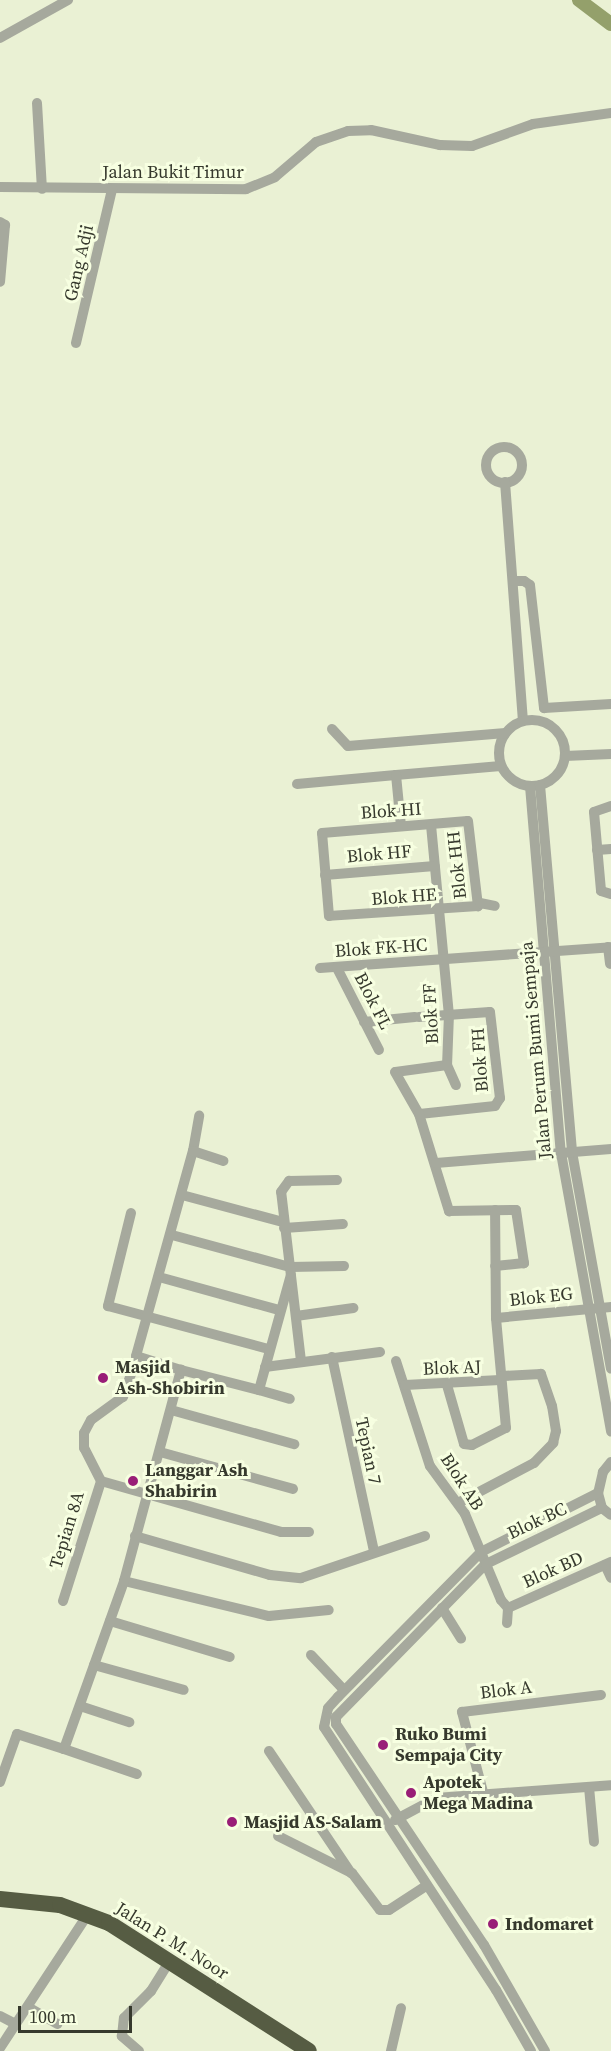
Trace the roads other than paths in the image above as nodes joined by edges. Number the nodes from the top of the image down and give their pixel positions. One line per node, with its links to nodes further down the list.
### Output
1 (68, 0): 2 (street)
2 (0, 38)
3 (37, 103): 6 (street)
4 (611, 112): 7 (street, Jalan Bukit Timur)
5 (0, 187): 6 (street, Jalan Bukit Timur)
6 (42, 189): 7 (street, Jalan Bukit Timur)
7 (112, 189): 10 (street, Gang Adji)
8 (0, 222): 9 (street)
9 (0, 282)
10 (76, 344)
11 (505, 482): 12 (street)
12 (513, 581): 13 (street); 14 (street)
13 (611, 704)
14 (523, 720): 16 (street); 18 (street)
15 (332, 729): 16 (street)
16 (505, 733): 19 (street)
17 (611, 754): 18 (street)
18 (565, 756): 22 (street)
19 (501, 766): 20 (street); 22 (street)
20 (396, 775): 21 (street); 26 (street)
21 (297, 784)
22 (535, 785): 36 (street, Jalan Perum Bumi Sempaja); 37 (street, Jalan Perum Bumi Sempaja)
23 (611, 806): 28 (street)
24 (466, 821): 25 (street, Blok HI); 32 (street, Blok HH)
25 (431, 825): 26 (street, Blok HI); 29 (street, Blok FF)
26 (401, 826): 30 (street, Blok HI)
27 (611, 849): 28 (street)
28 (597, 850): 31 (street)
29 (435, 866): 30 (street, Blok HF); 34 (street, Blok FF)
30 (325, 875): 34 (street, Blok HE)
31 (611, 894)
32 (477, 905): 33 (street, Blok HE); 34 (street, Blok HE)
33 (495, 906)
34 (440, 911): 38 (street, Blok FF)
35 (609, 947): 36 (street, Blok FK-HC); 39 (street)
36 (555, 952): 37 (street, Blok FK-HC); 51 (street, Jalan Perum Bumi Sempaja)
37 (543, 953): 38 (street, Blok FK-HC); 51 (street, Jalan Perum Bumi Sempaja)
38 (444, 961): 41 (street, Blok FK-HC); 42 (street, Blok FF)
39 (610, 964)
40 (320, 968): 41 (street, Blok FK-HC)
41 (337, 968): 43 (street, Blok FL)
42 (449, 1014): 43 (street); 45 (street, Blok FF); 47 (street, Blok FH)
43 (364, 1022): 44 (street, Blok FL)
44 (379, 1050)
45 (447, 1065): 46 (street); 47 (street)
46 (456, 1085)
47 (419, 1114): 53 (street)
48 (199, 1116): 50 (street)
49 (611, 1149): 51 (street)
50 (193, 1151): 52 (street); 55 (street)
51 (567, 1153): 53 (street); 66 (street, Jalan Perum Bumi Sempaja)
52 (223, 1161)
53 (436, 1163): 56 (street)
54 (337, 1180): 59 (street)
55 (182, 1195): 59 (street); 60 (street)
56 (495, 1210): 62 (street); 62 (street)
57 (131, 1213): 69 (street)
58 (343, 1224): 59 (street)
59 (283, 1225): 63 (street)
60 (172, 1235): 63 (street); 64 (street)
61 (344, 1266): 63 (street)
62 (495, 1266): 70 (street)
63 (291, 1271): 67 (street); 68 (street)
64 (159, 1277): 67 (street); 69 (street)
65 (353, 1308): 68 (street)
66 (600, 1308): 70 (street, Blok EG); 78 (street); 86 (street)
67 (279, 1310): 71 (street)
68 (296, 1316): 76 (street)
69 (147, 1317): 71 (street); 73 (street)
70 (496, 1318): 80 (street)
71 (268, 1349): 77 (street)
72 (380, 1352): 74 (street)
73 (138, 1357): 79 (street); 90 (street)
74 (332, 1357): 76 (street); 99 (street, Tepian 7)
75 (396, 1360): 81 (street, Blok AB)
76 (301, 1361): 77 (street)
77 (265, 1367): 83 (street)
78 (611, 1369)
79 (181, 1370): 83 (street); 85 (street)
80 (501, 1378): 82 (street, Blok AJ); 82 (street); 94 (street, Blok AJ)
81 (405, 1385): 82 (street, Blok AJ); 94 (street, Blok AB)
82 (447, 1386)
83 (258, 1390): 84 (street)
84 (290, 1399)
85 (171, 1410): 87 (street); 88 (street)
86 (611, 1432)
87 (294, 1444)
88 (160, 1452): 91 (street); 92 (street)
89 (611, 1461): 93 (street)
90 (101, 1481): 92 (street, Tepian 8A); 105 (street, Tepian 8A)
91 (293, 1489)
92 (147, 1493): 96 (street, Tepian 8A); 97 (street)
93 (598, 1493): 95 (street); 100 (street)
94 (458, 1503): 100 (street, Blok AB)
95 (607, 1511): 102 (street, Blok BC)
96 (309, 1532)
97 (135, 1536): 99 (street); 104 (street)
98 (425, 1536): 99 (street)
99 (374, 1552)
100 (481, 1552): 102 (street, Blok AB); 116 (street)
101 (608, 1563): 103 (street); 107 (street, Blok BD)
102 (486, 1564): 106 (street, Blok BC); 107 (street, Blok AB)
103 (611, 1578)
104 (124, 1581): 108 (street); 109 (street)
105 (63, 1601)
106 (442, 1608): 111 (street); 127 (street, Blok BC)
107 (508, 1608): 110 (street)
108 (329, 1610)
109 (110, 1621): 113 (street); 114 (street)
110 (507, 1623)
111 (461, 1639)
112 (311, 1655): 116 (street)
113 (230, 1657)
114 (93, 1665): 115 (street); 118 (street)
115 (184, 1690)
116 (344, 1690): 128 (street)
117 (601, 1695): 126 (street, Blok A)
118 (80, 1706): 119 (street); 120 (street)
119 (129, 1722)
120 (64, 1749): 122 (street); 123 (street)
121 (269, 1751): 131 (street)
122 (137, 1774)
123 (0, 1782)
124 (611, 1785): 125 (street)
125 (589, 1787): 126 (street); 130 (street)
126 (483, 1792): 127 (street)
127 (401, 1817): 128 (street); 146 (street)
128 (387, 1825): 132 (street)
129 (278, 1836): 131 (street)
130 (594, 1842)
131 (351, 1874): 132 (street)
132 (426, 1886): 145 (street)
133 (0, 1899): 134 (highway, Jalan P. M. Noor)
134 (88, 1914): 135 (highway, Jalan P. M. Noor); 136 (street)
135 (170, 1961): 142 (street); 143 (highway, Jalan P. M. Noor)
136 (28, 2007): 139 (street); 140 (street)
137 (401, 2008): 144 (street)
138 (0, 2016): 139 (street)
139 (16, 2024): 141 (street)
140 (58, 2024)
141 (0, 2048)
142 (139, 2051)
143 (309, 2051)
144 (391, 2051)
145 (531, 2051)
146 (545, 2051)

